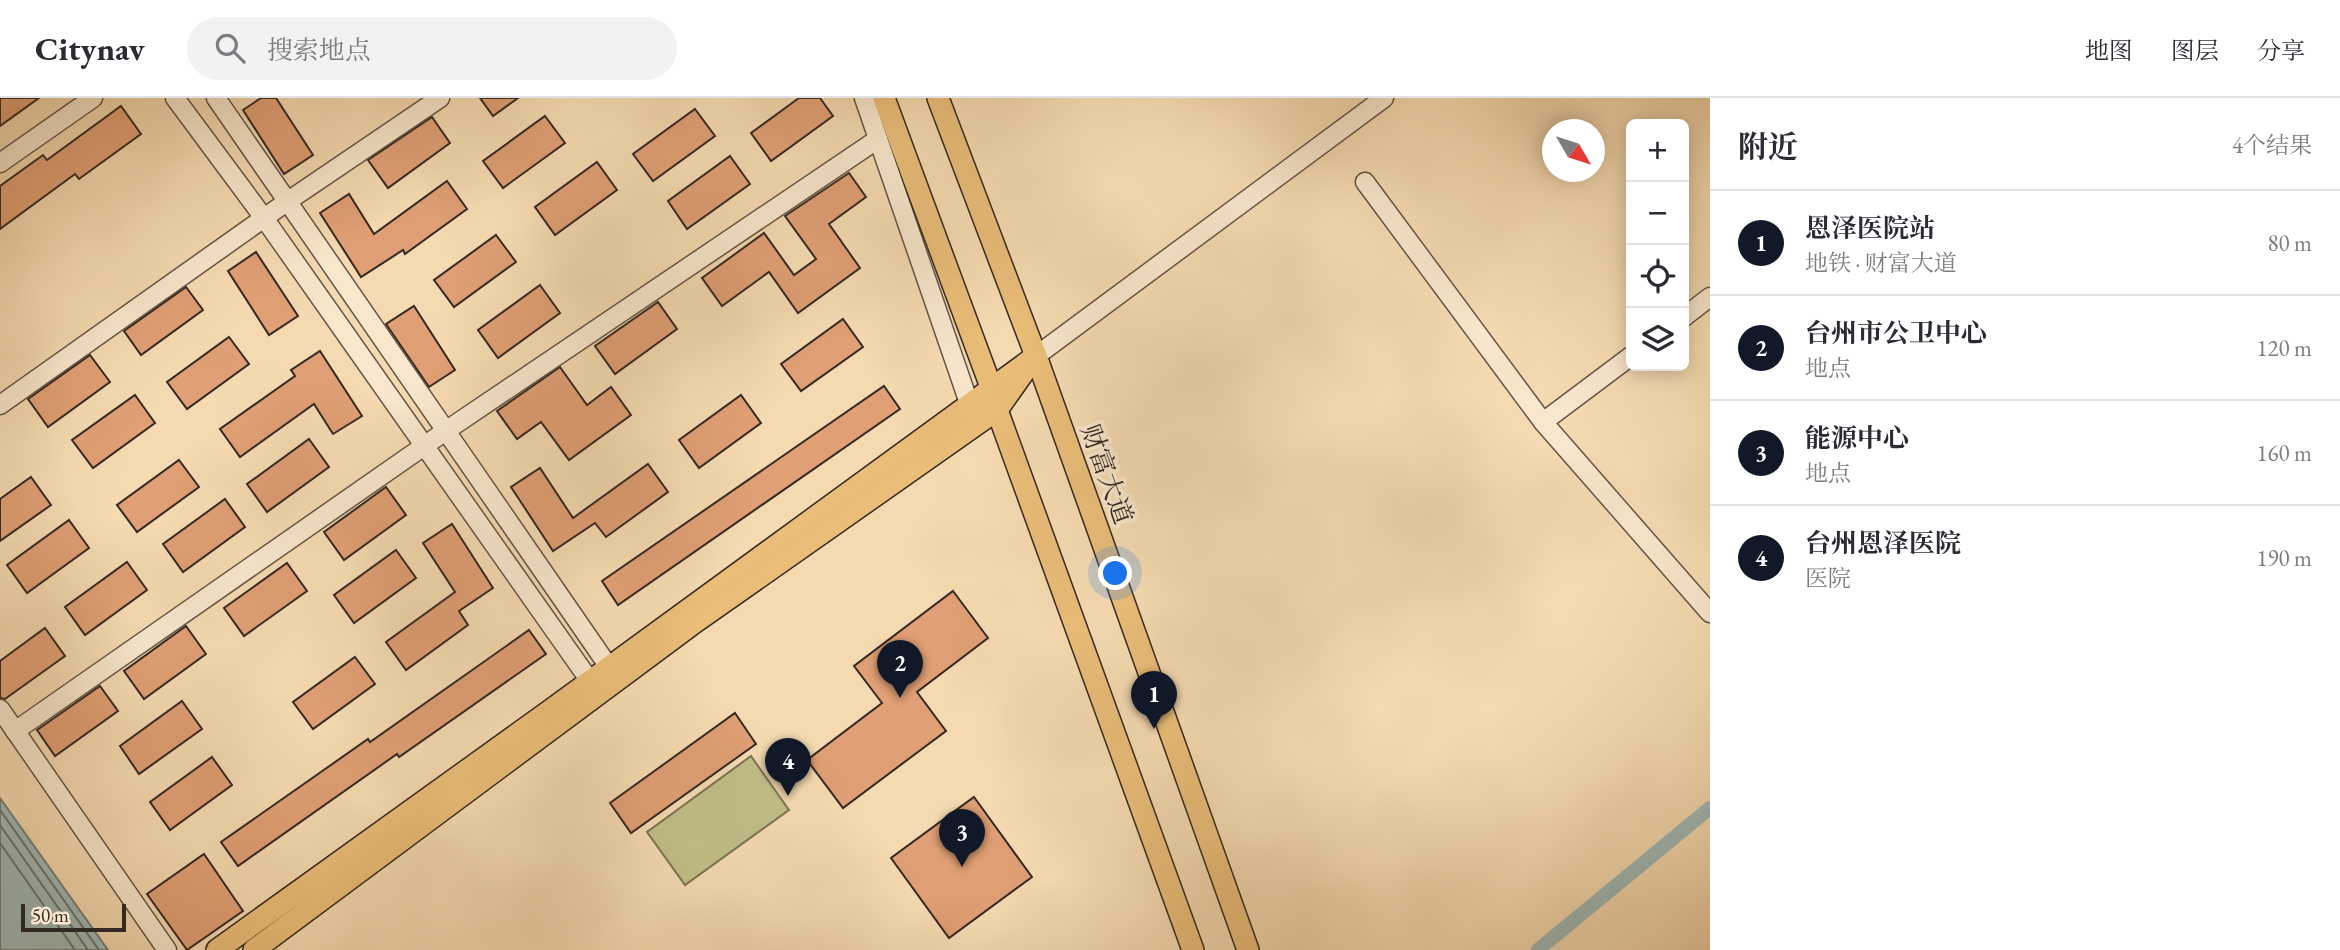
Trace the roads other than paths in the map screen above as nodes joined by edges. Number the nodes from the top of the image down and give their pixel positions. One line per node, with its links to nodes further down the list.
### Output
1 (93, 98): 10 (street)
2 (175, 98): 13 (street)
3 (216, 98): 12 (street)
4 (440, 98): 12 (street)
5 (864, 98): 9 (street)
6 (884, 98): 18 (main road)
7 (938, 98): 16 (main road, 财富大道)
8 (1384, 98): 16 (street)
9 (878, 139): 19 (street); 23 (street)
10 (0, 163)
11 (1365, 182): 22 (street)
12 (288, 201): 13 (street); 23 (street)
13 (264, 218): 20 (street); 24 (street)
14 (1710, 297): 15 (street)
15 (1689, 313)
16 (1035, 356): 18 (main road); 21 (main road); 34 (main road, 财富大道)
17 (1626, 360): 22 (street)
18 (991, 387): 19 (main road); 21 (main road)
19 (970, 403): 26 (main road)
20 (0, 405)
21 (997, 410): 32 (main road); 33 (main road)
22 (1543, 422): 25 (street)
23 (447, 430): 24 (street); 26 (street)
24 (426, 445): 27 (street); 29 (street)
25 (1710, 613)
26 (609, 667): 27 (main road)
27 (590, 681): 31 (main road)
28 (0, 709): 29 (street)
29 (15, 731): 30 (street)
30 (167, 950)
31 (217, 950)
32 (254, 950)
33 (1194, 950)
34 (1248, 950)

